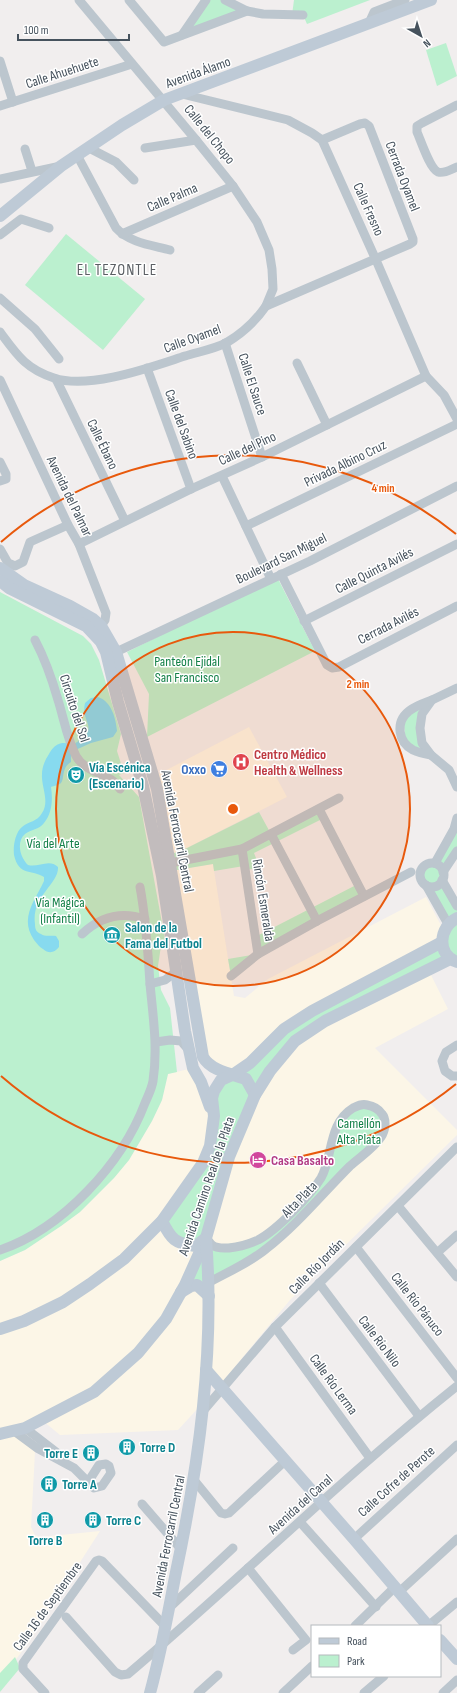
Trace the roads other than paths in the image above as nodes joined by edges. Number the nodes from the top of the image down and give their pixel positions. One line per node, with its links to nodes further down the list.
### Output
1 (79, 0): 12 (street, Calle del Chopo)
2 (129, 0): 10 (street)
3 (206, 0): 10 (street)
4 (225, 0): 7 (street)
5 (405, 0): 9 (street)
6 (431, 0): 9 (street, Avenida Álamo)
7 (247, 11): 8 (street); 10 (street)
8 (303, 15)
9 (369, 23): 13 (street, Avenida Álamo)
10 (182, 35)
11 (0, 61): 15 (street)
12 (132, 64): 14 (street, Calle del Chopo); 15 (street, Calle Ahuehuete)
13 (182, 94): 14 (street, Avenida Álamo); 19 (street)
14 (164, 100): 18 (street, Calle del Chopo); 20 (street, Avenida Álamo)
15 (13, 102): 16 (street, Calle Ahuehuete)
16 (0, 106)
17 (457, 106): 25 (street)
18 (196, 140): 21 (street); 29 (street, Calle del Chopo)
19 (322, 140): 35 (street, Calle Fresno); 35 (street, Cerrada Oyamel)
20 (89, 148): 23 (street, Avenida Álamo); 28 (street)
21 (145, 148)
22 (25, 149): 26 (street)
23 (78, 155): 24 (street, Avenida Álamo); 32 (street)
24 (61, 166): 26 (street); 30 (street, Avenida Álamo)
25 (457, 167)
26 (32, 171): 27 (street)
27 (0, 179)
28 (134, 180)
29 (233, 186): 32 (street, Calle Palma); 37 (street, Calle del Chopo)
30 (0, 216)
31 (49, 228): 33 (street)
32 (122, 234): 34 (street)
33 (0, 235)
34 (170, 250)
35 (376, 260): 37 (street); 43 (street, Calle Fresno)
36 (0, 298): 40 (street)
37 (266, 306): 39 (street, Calle Oyamel)
38 (0, 332): 44 (street, Calle Oyamel)
39 (224, 343): 42 (street, Calle Oyamel); 49 (street, Calle El Sauce)
40 (59, 359)
41 (297, 363): 48 (street)
42 (146, 368): 44 (street, Calle Oyamel); 54 (street, Calle del Sabino)
43 (426, 376): 46 (street, Calle Fresno); 48 (street, Calle del Pino)
44 (56, 379): 55 (street, Calle Ébano)
45 (0, 380): 56 (street, Avenida del Palmar)
46 (457, 420)
47 (457, 424): 57 (street, Privada Albino Cruz)
48 (327, 425): 49 (street, Calle del Pino)
49 (262, 457): 51 (street, Calle del Pino)
50 (0, 462): 52 (street)
51 (222, 476): 54 (street, Calle del Pino); 57 (street)
52 (0, 481)
53 (457, 486): 62 (street, Boulevard San Miguel)
54 (191, 489): 55 (street, Calle del Pino)
55 (125, 521): 58 (street, Calle del Pino)
56 (68, 525): 58 (street, Avenida del Palmar); 60 (street)
57 (246, 526): 63 (street)
58 (79, 544): 68 (street, Avenida del Palmar)
59 (457, 544): 67 (street, Calle Quinta Avilés)
60 (0, 549)
61 (0, 568): 65 (street, Avenida Ferrocarril Central)
62 (281, 574): 63 (street, Boulevard San Miguel); 67 (street)
63 (271, 579): 70 (street, Boulevard San Miguel)
64 (0, 582): 65 (street, Avenida Ferrocarril Central)
65 (57, 606): 68 (street, Avenida Ferrocarril Central); 98 (street, Avenida Ferrocarril Central)
66 (457, 606): 67 (street, Cerrada Avilés)
67 (304, 621)
68 (101, 626): 70 (street, Avenida Ferrocarril Central)
69 (35, 640): 76 (street, Circuito del Sol)
70 (116, 652): 83 (street, Avenida Ferrocarril Central)
71 (457, 688): 72 (street)
72 (432, 700): 73 (street); 73 (street)
73 (431, 755): 74 (street)
74 (453, 771): 75 (street)
75 (457, 787)
76 (120, 788)
77 (339, 798): 78 (street, Rincón Esmeralda)
78 (319, 809): 80 (street, Rincón Esmeralda); 89 (street)
79 (457, 818): 84 (street)
80 (271, 834): 81 (street, Rincón Esmeralda); 92 (street, Rincón Esmeralda)
81 (242, 849): 83 (street, Rincón Esmeralda); 96 (street, Rincón Esmeralda)
82 (457, 851): 86 (street)
83 (170, 863): 104 (street, Avenida Ferrocarril Central)
84 (435, 863): 86 (street); 87 (street)
85 (411, 872): 89 (street, Rincón Esmeralda)
86 (443, 876): 87 (street); 90 (street)
87 (426, 885): 93 (street)
88 (140, 887): 91 (street)
89 (364, 896): 92 (street, Rincón Esmeralda)
90 (457, 906)
91 (145, 918): 94 (street); 100 (street)
92 (317, 921): 96 (street, Rincón Esmeralda)
93 (452, 921): 95 (street)
94 (82, 934)
95 (442, 942): 97 (street); 104 (street, Avenida Camino Real de la Plata)
96 (258, 954): 99 (street, Rincón Esmeralda)
97 (454, 960): 106 (street, Avenida Camino Real de la Plata)
98 (177, 971): 100 (street); 103 (street, Avenida Ferrocarril Central)
99 (231, 976)
100 (150, 984): 101 (street)
101 (156, 1042): 103 (street); 117 (street)
102 (457, 1045): 105 (street)
103 (189, 1051): 107 (street, Avenida Ferrocarril Central)
104 (234, 1074): 106 (street, Avenida Ferrocarril Central); 107 (street, Avenida Camino Real de la Plata)
105 (457, 1076)
106 (255, 1095): 114 (street, Avenida Camino Real de la Plata)
107 (214, 1116): 112 (street, Avenida Camino Real de la Plata)
108 (457, 1147): 111 (street, Calle Río Jordán)
109 (326, 1167): 110 (street); 110 (street, Alta Plata); 115 (street, Alta Plata)
110 (340, 1176): 119 (street, Alta Plata)
111 (398, 1206): 116 (street, Calle Río Jordán); 118 (street)
112 (162, 1221): 114 (street); 126 (street, Avenida Camino Real de la Plata)
113 (457, 1235): 118 (street)
114 (206, 1238): 115 (street, Alta Plata); 121 (street, Avenida Ferrocarril Central); 123 (street, Avenida Camino Real de la Plata)
115 (243, 1246): 119 (street)
116 (356, 1247): 122 (street, Calle Río Jordán); 128 (street, Calle Río Pánuco)
117 (0, 1250)
118 (438, 1252): 120 (street)
119 (249, 1261): 121 (street, Alta Plata)
120 (457, 1277)
121 (208, 1283): 124 (street, Avenida Ferrocarril Central)
122 (319, 1283): 125 (street, Calle Río Jordán); 132 (street, Calle Río Nilo)
123 (181, 1292): 124 (street); 133 (street, Avenida Camino Real de la Plata)
124 (209, 1296): 127 (street, Avenida Ferrocarril Central)
125 (275, 1327): 130 (street, Calle Río Jordán); 136 (street, Calle Río Lerma)
126 (0, 1330)
127 (206, 1370): 130 (street, Calle Cofre de Perote); 131 (street, Avenida Ferrocarril Central)
128 (457, 1378)
129 (457, 1386): 132 (street, Avenida del Canal)
130 (222, 1387): 131 (street, Calle Río Jordán); 137 (street, Calle Cofre de Perote)
131 (202, 1411): 139 (street, Avenida Ferrocarril Central)
132 (419, 1416): 136 (street, Avenida del Canal)
133 (20, 1430): 134 (street, Avenida Camino Real de la Plata); 138 (street)
134 (0, 1434)
135 (457, 1445): 143 (street, Calle Cofre de Perote)
136 (370, 1458): 140 (street, Avenida del Canal)
137 (285, 1461): 139 (street); 140 (street, Calle Cofre de Perote)
138 (90, 1480)
139 (194, 1480): 146 (street, Avenida Ferrocarril Central)
140 (322, 1503): 142 (street, Avenida del Canal); 143 (street, Calle Cofre de Perote)
141 (142, 1504): 146 (street)
142 (300, 1522): 147 (street, Avenida del Canal); 150 (street)
143 (354, 1539): 148 (street, Calle Cofre de Perote)
144 (457, 1539): 148 (street)
145 (233, 1548): 151 (street)
146 (181, 1549): 151 (street, Avenida Ferrocarril Central)
147 (248, 1568): 158 (street, Avenida del Canal); 159 (street)
148 (397, 1590): 150 (street); 154 (street, Calle Cofre de Perote)
149 (457, 1602): 155 (street)
150 (376, 1607): 153 (street)
151 (169, 1608): 156 (street, Avenida Ferrocarril Central)
152 (66, 1617): 158 (street, Avenida del Canal)
153 (356, 1625)
154 (427, 1625)
155 (429, 1625)
156 (166, 1626): 158 (street, Avenida Ferrocarril Central); 165 (street, Calle 16 de Septiembre)
157 (441, 1641): 160 (street)
158 (163, 1644): 166 (street, Avenida Ferrocarril Central)
159 (293, 1650)
160 (457, 1659)
161 (311, 1667): 168 (street)
162 (218, 1675): 167 (street)
163 (383, 1677): 169 (street)
164 (457, 1680): 170 (street)
165 (45, 1693)
166 (150, 1693)
167 (198, 1693)
168 (283, 1693)
169 (364, 1693)
170 (443, 1693)

